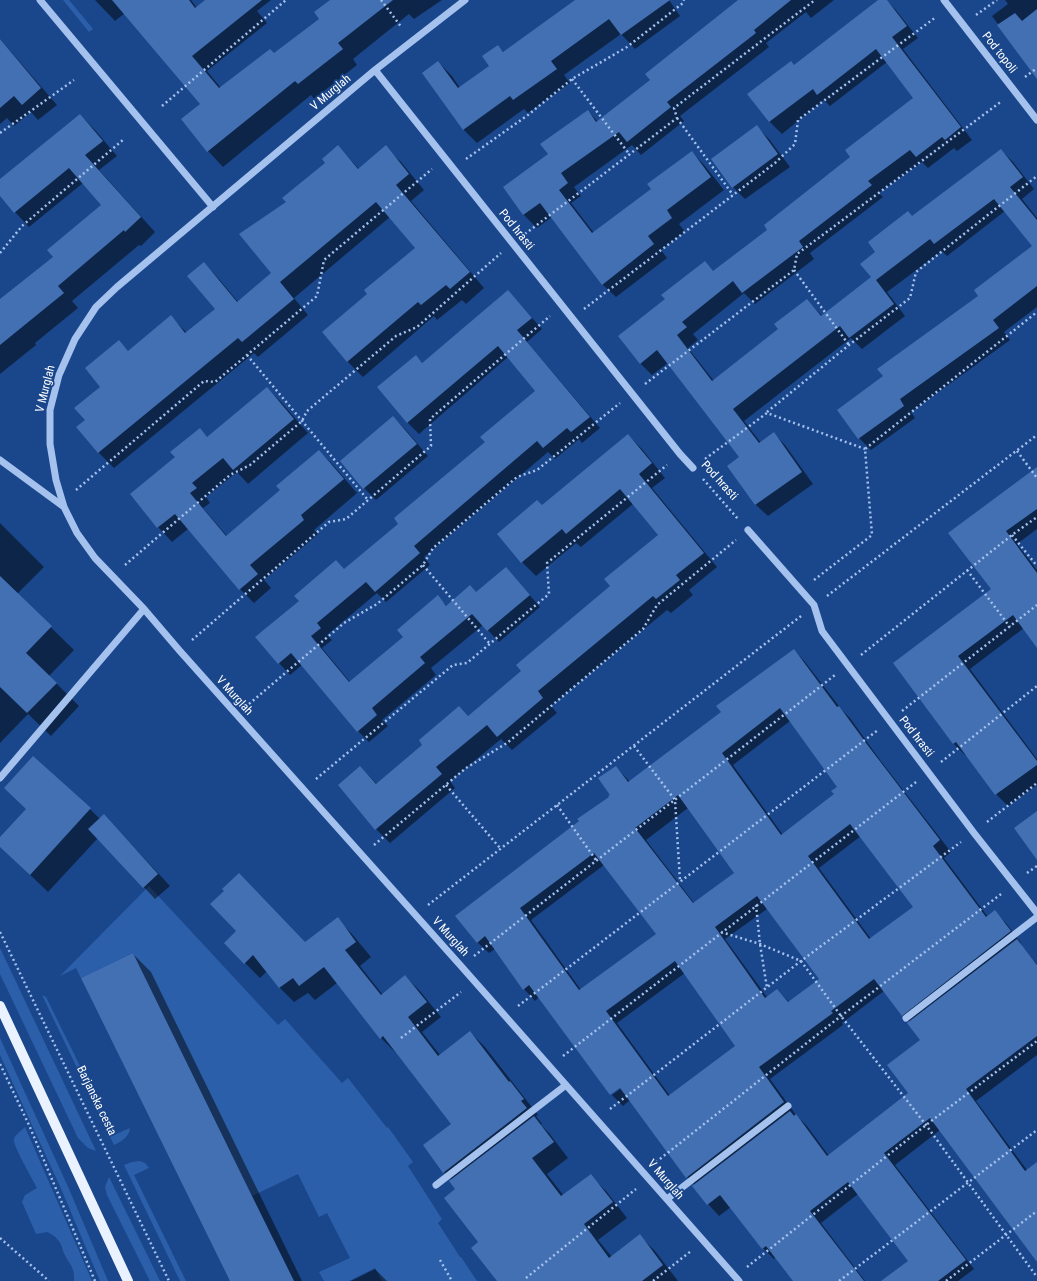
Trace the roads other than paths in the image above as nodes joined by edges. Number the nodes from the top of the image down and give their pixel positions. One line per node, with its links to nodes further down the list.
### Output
1 (40, 0): 6 (street)
2 (465, 0): 4 (street, V Murglah)
3 (944, 0): 5 (street, Pod topoli)
4 (375, 70): 6 (street, V Murglah); 8 (street, Pod hrasti)
5 (1037, 120)
6 (213, 207): 9 (street, V Murglah)
7 (0, 460): 9 (street)
8 (692, 468)
9 (64, 507): 11 (street, V Murglah)
10 (748, 530): 13 (street, Pod hrasti)
11 (144, 609): 12 (street); 17 (street, V Murglah)
12 (0, 778)
13 (1037, 913)
14 (1037, 916): 16 (street)
15 (0, 1006): 22 (main road)
16 (906, 1018)
17 (566, 1085): 19 (street); 20 (street, V Murglah)
18 (788, 1106): 20 (street)
19 (436, 1185)
20 (667, 1199): 21 (street, V Murglah)
21 (737, 1279)
22 (128, 1281)

